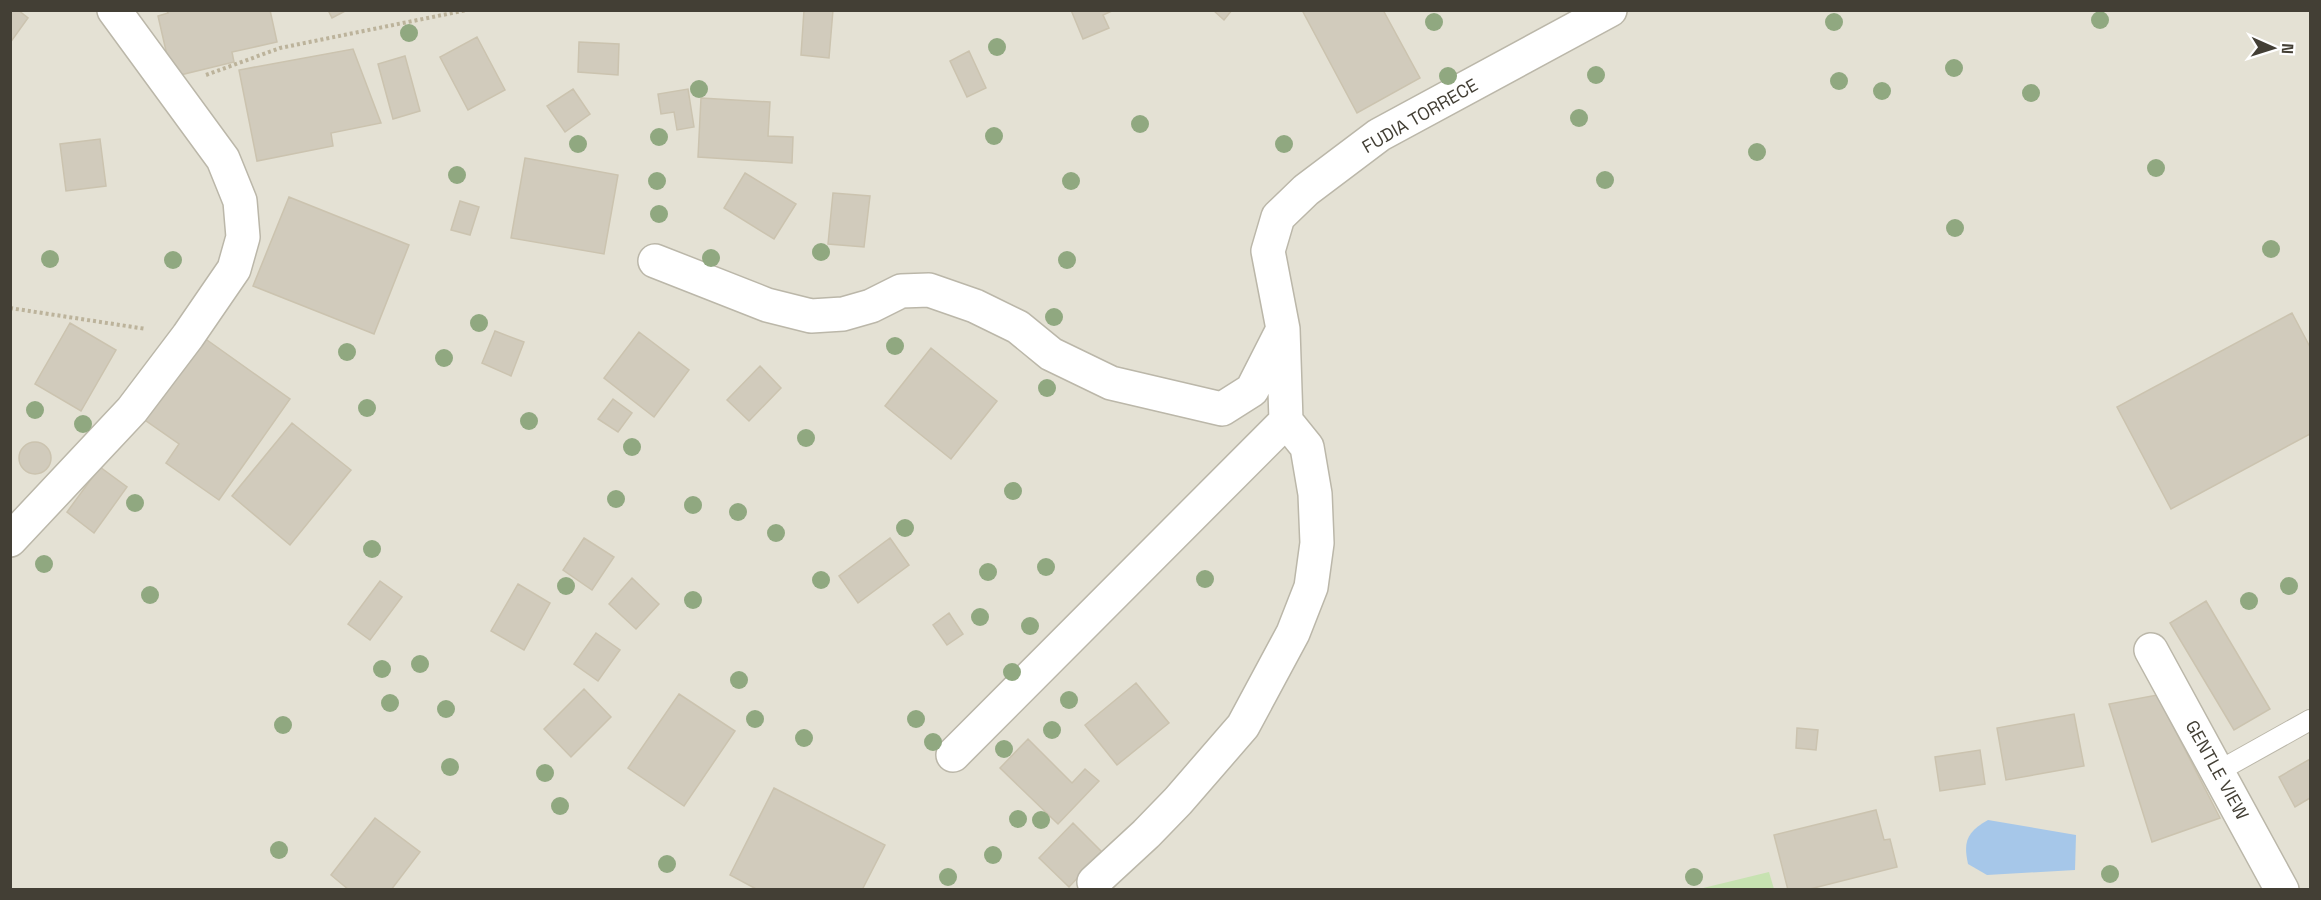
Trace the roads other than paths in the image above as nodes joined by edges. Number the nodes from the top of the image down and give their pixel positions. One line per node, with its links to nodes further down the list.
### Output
1 (114, 10): 6 (street)
2 (1610, 10): 4 (street, FUDIA TORRECE)
3 (655, 261): 4 (street)
4 (1283, 329): 5 (street, FUDIA TORRECE)
5 (1286, 421): 9 (street); 11 (street)
6 (10, 540)
7 (2151, 650): 10 (street, GENTLE VIEW)
8 (2310, 720): 10 (lane)
9 (953, 755)
10 (2217, 772): 12 (street, GENTLE VIEW)
11 (1094, 882)
12 (2282, 890)

